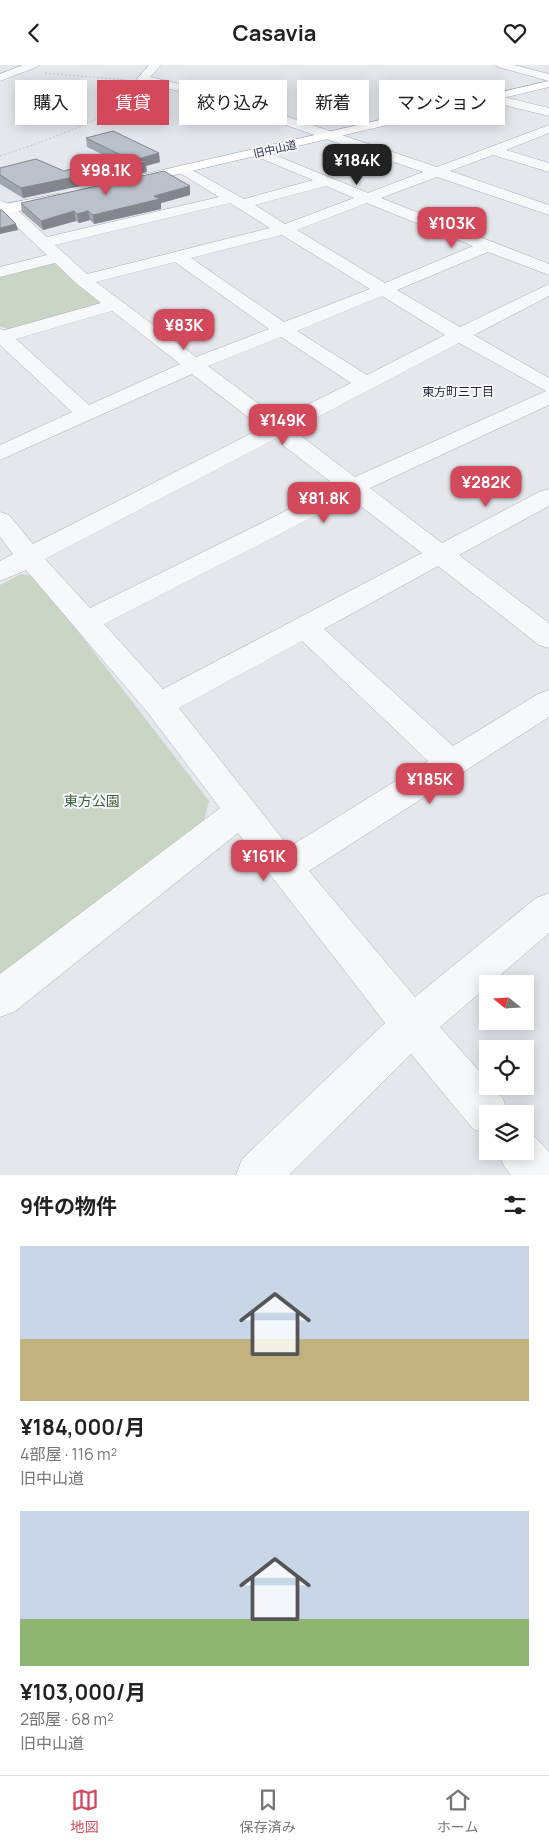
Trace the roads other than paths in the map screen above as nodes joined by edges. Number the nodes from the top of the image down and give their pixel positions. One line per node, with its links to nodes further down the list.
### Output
1 (155, 65): 12 (street)
2 (502, 65): 5 (street)
3 (28, 67): 4 (street)
4 (0, 78)
5 (549, 78)
6 (549, 84): 7 (main road, 旧中山道)
7 (505, 95)
8 (505, 101): 9 (street)
9 (549, 112)
10 (379, 124): 12 (main road, 旧中山道)
11 (546, 132): 13 (street)
12 (334, 135): 14 (main road, 旧中山道); 17 (street)
13 (492, 151): 15 (street); 17 (street)
14 (260, 153): 16 (main road, 旧中山道); 18 (street)
15 (549, 168)
16 (185, 170): 19 (main road, 旧中山道); 22 (street)
17 (439, 171): 21 (street); 24 (street)
18 (327, 181): 21 (street); 22 (street)
19 (120, 184)
20 (73, 194): 23 (main road)
21 (367, 198): 25 (street); 27 (street)
22 (238, 201): 25 (street); 26 (street)
23 (3, 208): 26 (street)
24 (549, 209)
25 (286, 229): 28 (street); 33 (street)
26 (42, 243): 29 (street)
27 (487, 245): 30 (street); 33 (street)
28 (177, 256): 32 (street); 36 (street)
29 (57, 257): 31 (street); 32 (street)
30 (549, 270)
31 (0, 272)
32 (83, 280): 35 (street)
33 (385, 289): 36 (street); 37 (street)
34 (544, 297): 37 (street)
35 (114, 305): 38 (street); 39 (street)
36 (284, 330): 39 (street); 40 (street)
37 (459, 335): 40 (street); 41 (street)
38 (1, 336): 43 (street)
39 (194, 365): 43 (street); 44 (street)
40 (366, 383): 44 (street)
41 (549, 385)
42 (549, 397): 46 (street)
43 (86, 414): 45 (street)
44 (277, 429): 46 (street); 50 (street)
45 (0, 453)
46 (353, 487): 49 (street); 52 (street)
47 (549, 496): 49 (street)
48 (0, 520): 50 (street)
49 (442, 555): 53 (street); 54 (street)
50 (29, 557): 51 (street); 52 (street)
51 (0, 572)
52 (86, 622): 56 (street)
53 (543, 626)
54 (304, 628): 56 (street); 57 (street)
55 (549, 702): 57 (street)
56 (159, 705): 58 (street)
57 (451, 763): 59 (street)
58 (240, 812): 59 (street); 61 (street)
59 (285, 868): 62 (street)
60 (549, 910): 62 (street)
61 (0, 998)
62 (412, 1025): 63 (street); 65 (street)
63 (480, 1105)
64 (528, 1160): 66 (street)
65 (258, 1175)
66 (540, 1175)

